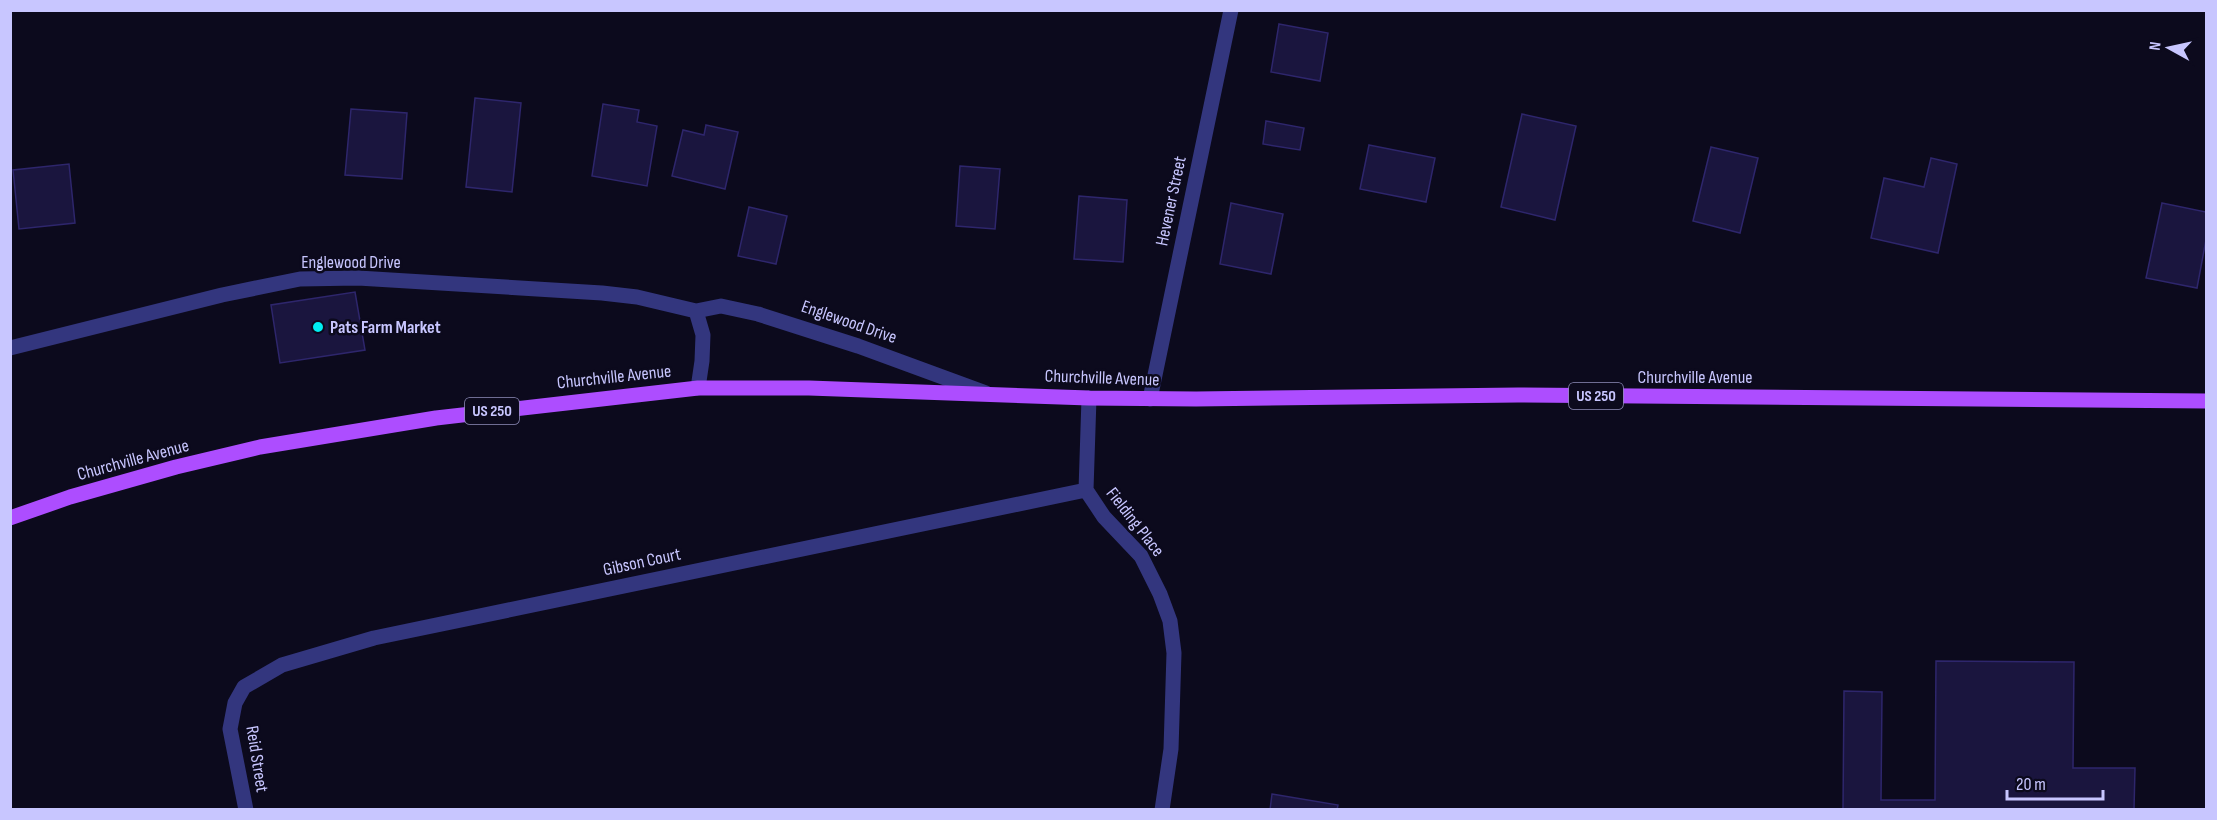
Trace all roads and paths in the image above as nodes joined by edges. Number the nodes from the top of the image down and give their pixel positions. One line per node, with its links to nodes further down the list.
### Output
1 (1230, 10): 7 (street, Hevener Street)
2 (696, 311): 3 (street, Englewood Drive); 4 (street); 5 (street, Englewood Drive)
3 (10, 348)
4 (698, 388): 5 (main road, Churchville Avenue / US 250); 10 (main road, Churchville Avenue / US 250)
5 (986, 393): 6 (main road, Churchville Avenue / US 250)
6 (1089, 398): 7 (main road, Churchville Avenue / US 250); 9 (street, Fielding Place)
7 (1150, 399): 8 (main road, Churchville Avenue / US 250)
8 (2206, 401)
9 (1086, 490): 11 (street, Gibson Court); 13 (street, Fielding Place)
10 (10, 518)
11 (232, 716): 12 (street, Reid Street)
12 (246, 810)
13 (1162, 810)

